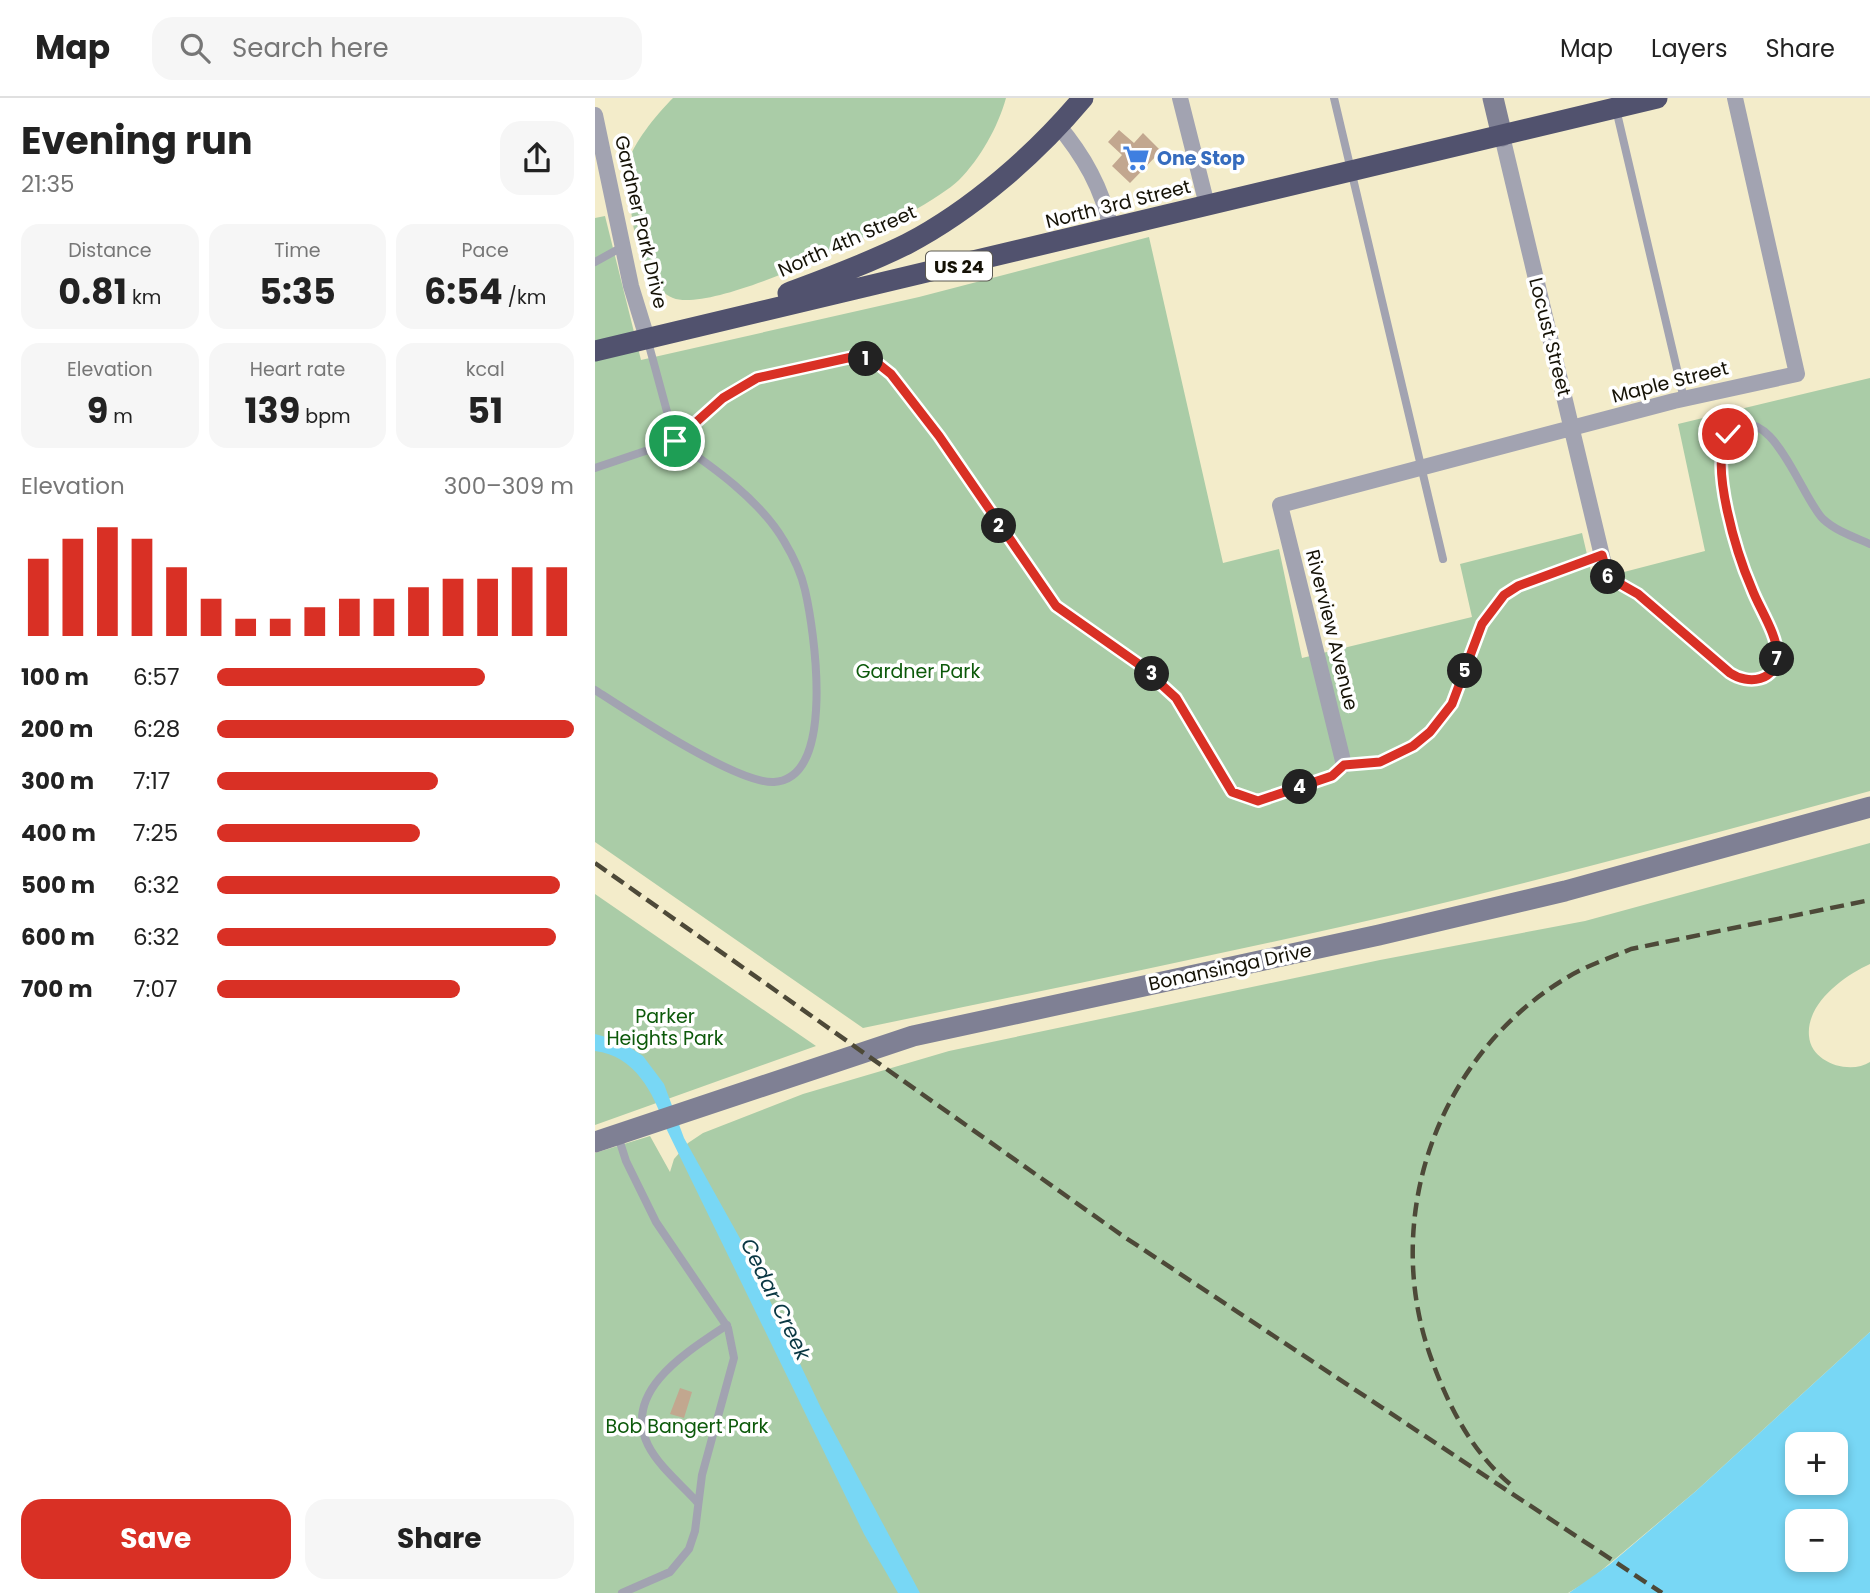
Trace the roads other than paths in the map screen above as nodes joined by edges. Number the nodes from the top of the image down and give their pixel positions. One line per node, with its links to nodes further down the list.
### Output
1 (1083, 98): 9 (highway, North 4th Street / US 24)
2 (1180, 98): 12 (street)
3 (1334, 98): 11 (lane)
4 (1493, 98): 10 (street, Locust Street)
5 (1657, 98): 7 (highway, North 3rd Street / US 24)
6 (1735, 98): 19 (street, Maple Street)
7 (1614, 103): 10 (highway, North 3rd Street / US 24); 19 (lane)
8 (595, 115): 14 (street, Gardner Park Drive)
9 (1057, 124): 13 (street); 16 (highway, North 4th Street / US 24)
10 (1502, 136): 11 (highway, North 3rd Street / US 24); 20 (street, Locust Street)
11 (1352, 171): 12 (highway, North 3rd Street / US 24); 23 (lane)
12 (1207, 205): 13 (highway, North 3rd Street / US 24)
13 (1111, 229): 16 (highway, North 3rd Street / US 24)
14 (624, 246): 15 (lane); 17 (street, Gardner Park Drive)
15 (595, 262)
16 (711, 322): 17 (highway, US 24)
17 (647, 338): 18 (highway, US 24); 21 (lane)
18 (595, 351)
19 (1684, 399): 20 (street, Maple Street)
20 (1573, 429): 23 (street, Maple Street); 26 (street, Locust Street)
21 (675, 441): 22 (lane); 29 (lane); 30 (lane)
22 (595, 468)
23 (1424, 468): 24 (street, Maple Street); 27 (lane)
24 (1280, 505): 30 (street, Riverview Avenue)
25 (1870, 544): 28 (lane)
26 (1602, 555): 28 (street, Locust Street); 30 (lane)
27 (1443, 559)
28 (1608, 577)
29 (595, 690)
30 (1344, 765)
31 (1870, 807): 32 (street, Bonansinga Drive)
32 (617, 1134): 33 (street, Bonansinga Drive); 34 (lane)
33 (595, 1142)
34 (727, 1325): 35 (lane); 35 (lane)
35 (698, 1503): 36 (lane)
36 (622, 1593)

